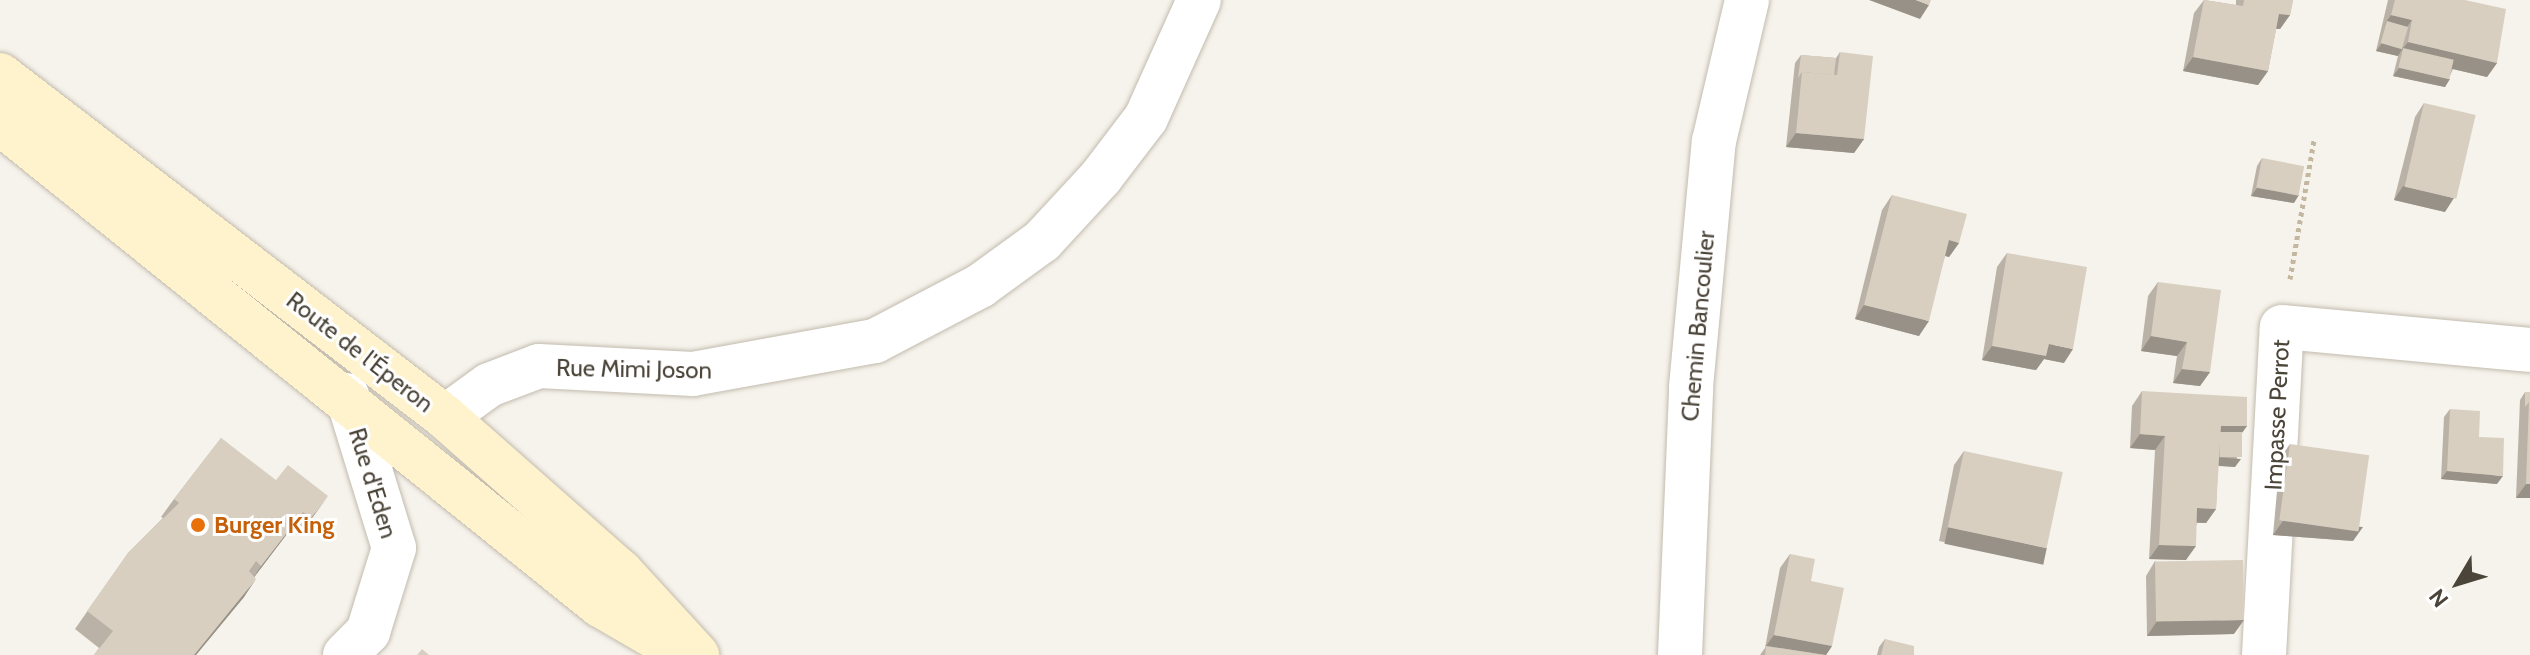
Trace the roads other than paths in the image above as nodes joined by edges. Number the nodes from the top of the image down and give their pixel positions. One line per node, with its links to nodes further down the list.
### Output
1 (1199, 0): 8 (street, Rue Mimi Joson)
2 (1747, 0): 12 (street, Chemin Bancoulier)
3 (0, 75): 8 (main road, Route de l'Éperon)
4 (0, 123): 5 (main road, Route de l'Éperon)
5 (254, 320): 7 (main road, Route de l'Éperon); 8 (main road)
6 (2530, 350): 13 (street, Impasse Perrot)
7 (347, 395): 9 (street, Rue d'Eden); 10 (main road, Route de l'Éperon)
8 (445, 417): 11 (main road, Route de l'Éperon)
9 (345, 655)
10 (688, 655)
11 (697, 655)
12 (1680, 655)
13 (2264, 655)

